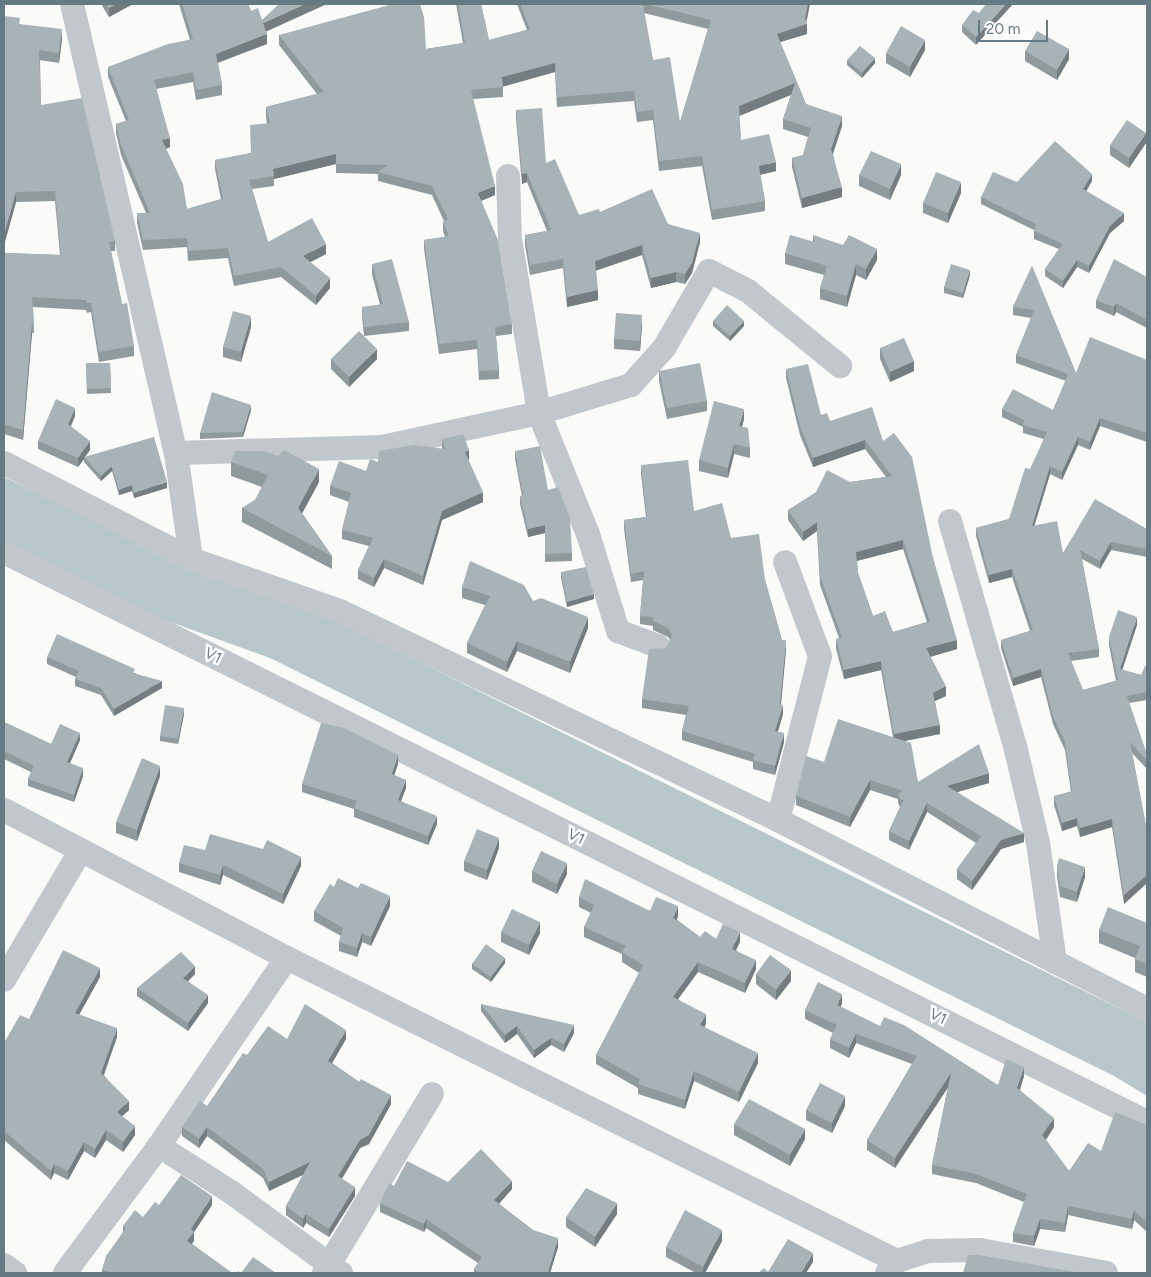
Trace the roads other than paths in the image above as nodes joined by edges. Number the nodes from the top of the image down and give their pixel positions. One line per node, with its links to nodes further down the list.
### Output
1 (72, 4): 5 (street)
2 (508, 176): 4 (street)
3 (840, 366): 4 (street)
4 (539, 413): 5 (street); 11 (street)
5 (176, 453): 9 (street)
6 (4, 463): 9 (street)
7 (950, 521): 16 (street)
8 (4, 552): 20 (street, V1)
9 (192, 558): 13 (street)
10 (786, 562): 13 (street)
11 (658, 646)
12 (4, 810): 14 (street)
13 (778, 820): 16 (street)
14 (81, 850): 15 (street); 17 (street)
15 (287, 958): 21 (street); 23 (street)
16 (1055, 962): 18 (street)
17 (4, 980)
18 (1147, 1009)
19 (432, 1094): 24 (street)
20 (1147, 1122)
21 (159, 1146): 24 (street); 26 (street)
22 (4, 1265): 25 (street)
23 (892, 1267): 27 (street)
24 (332, 1270)
25 (15, 1273)
26 (65, 1273)
27 (1106, 1273)

